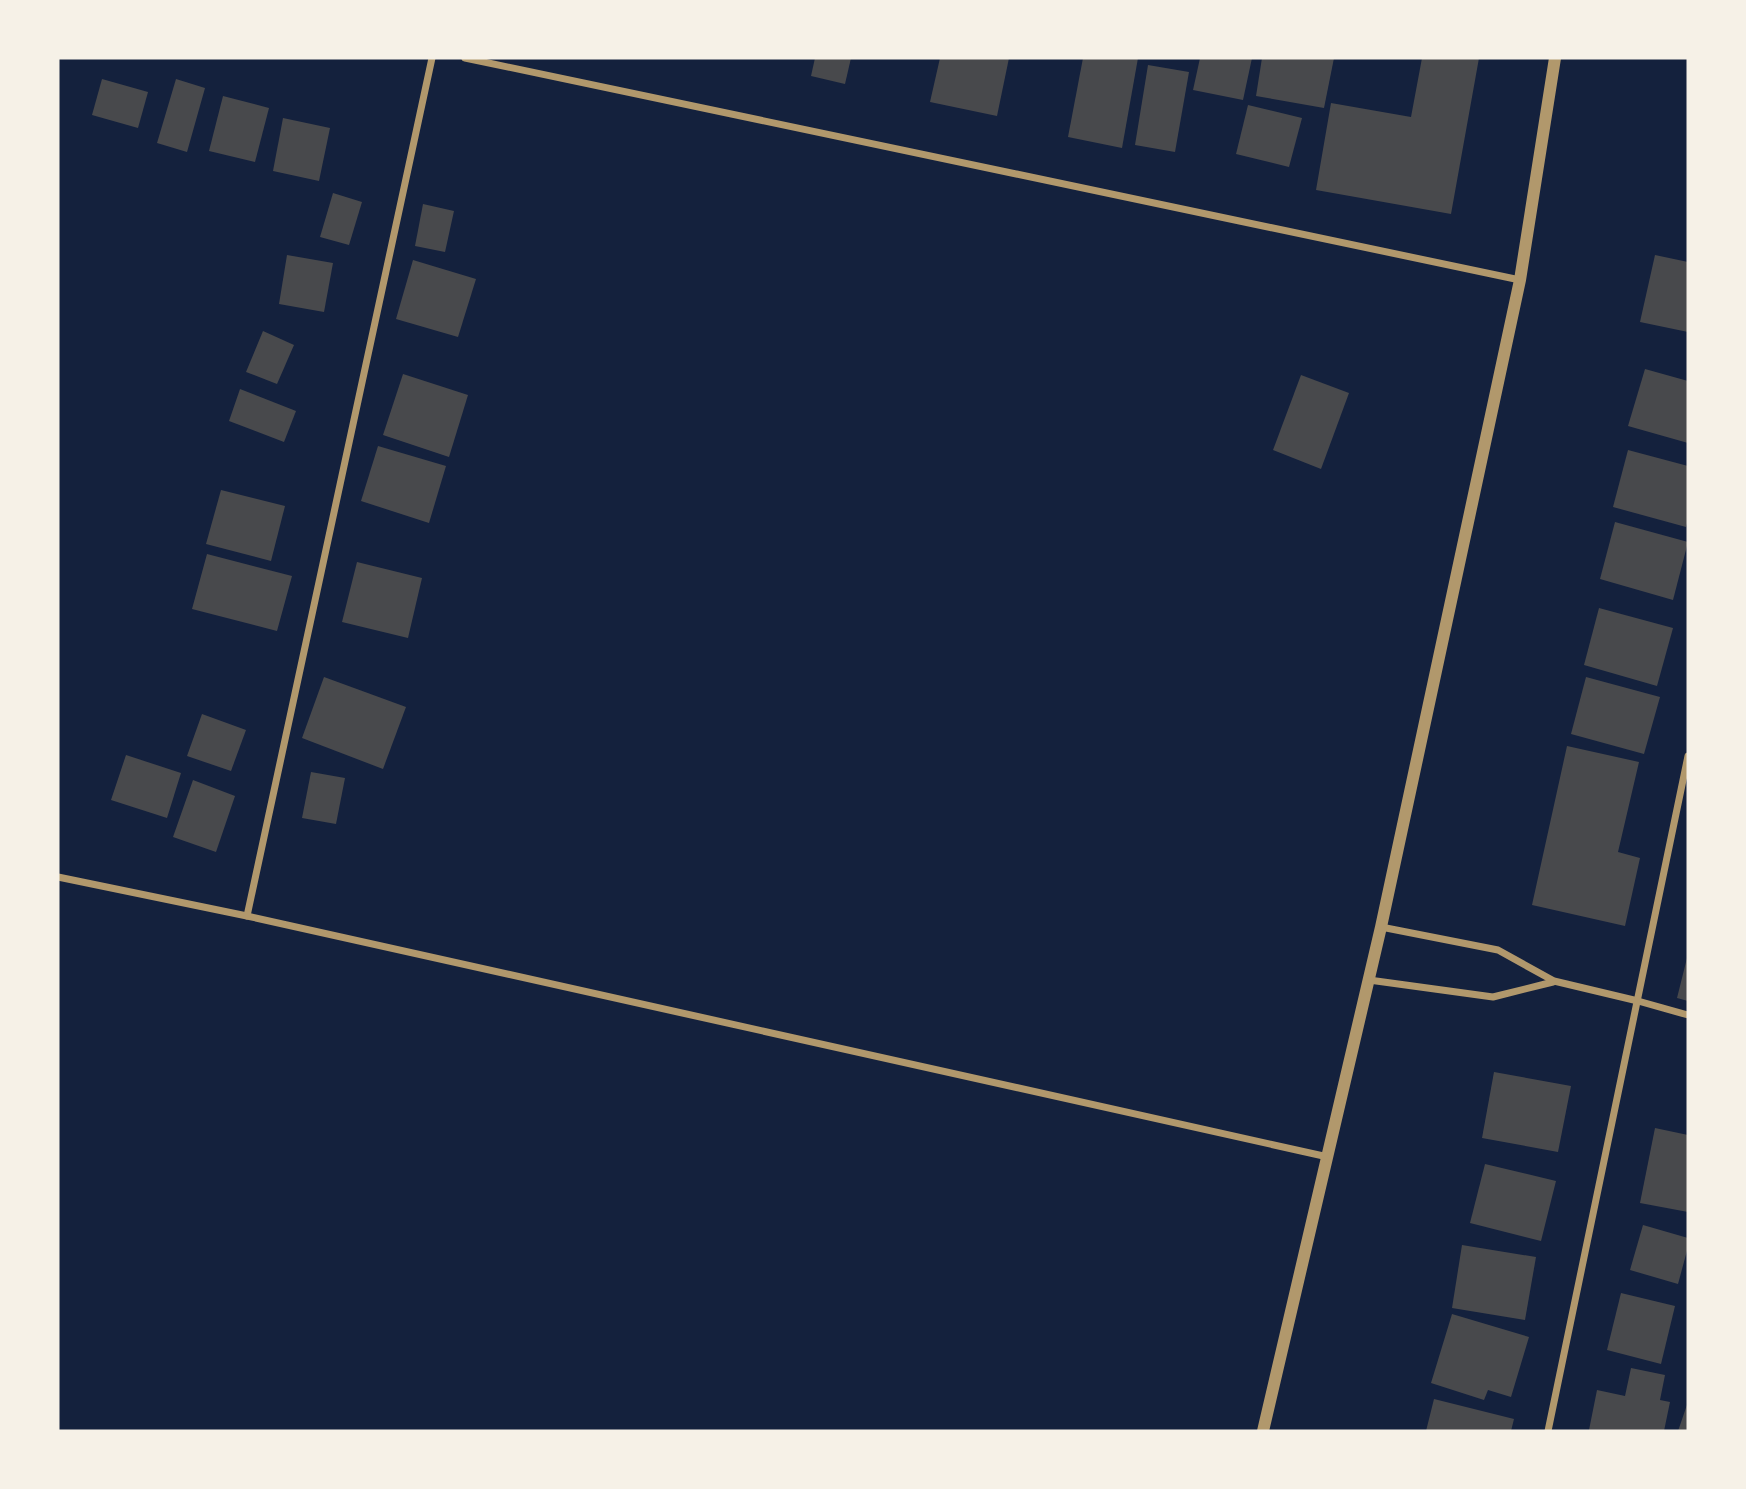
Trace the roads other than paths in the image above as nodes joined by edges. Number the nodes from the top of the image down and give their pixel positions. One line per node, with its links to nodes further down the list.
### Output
1 (432, 58): 7 (street)
2 (465, 58): 4 (street)
3 (1555, 58): 4 (street)
4 (1520, 280): 8 (street)
5 (1688, 755): 11 (street)
6 (58, 877): 7 (street)
7 (247, 916): 13 (street)
8 (1381, 927): 9 (street); 10 (street)
9 (1369, 980): 10 (street); 13 (street)
10 (1554, 981): 11 (street)
11 (1638, 1001): 12 (street); 15 (street)
12 (1688, 1015)
13 (1328, 1157): 14 (street)
14 (1263, 1431)
15 (1548, 1431)

